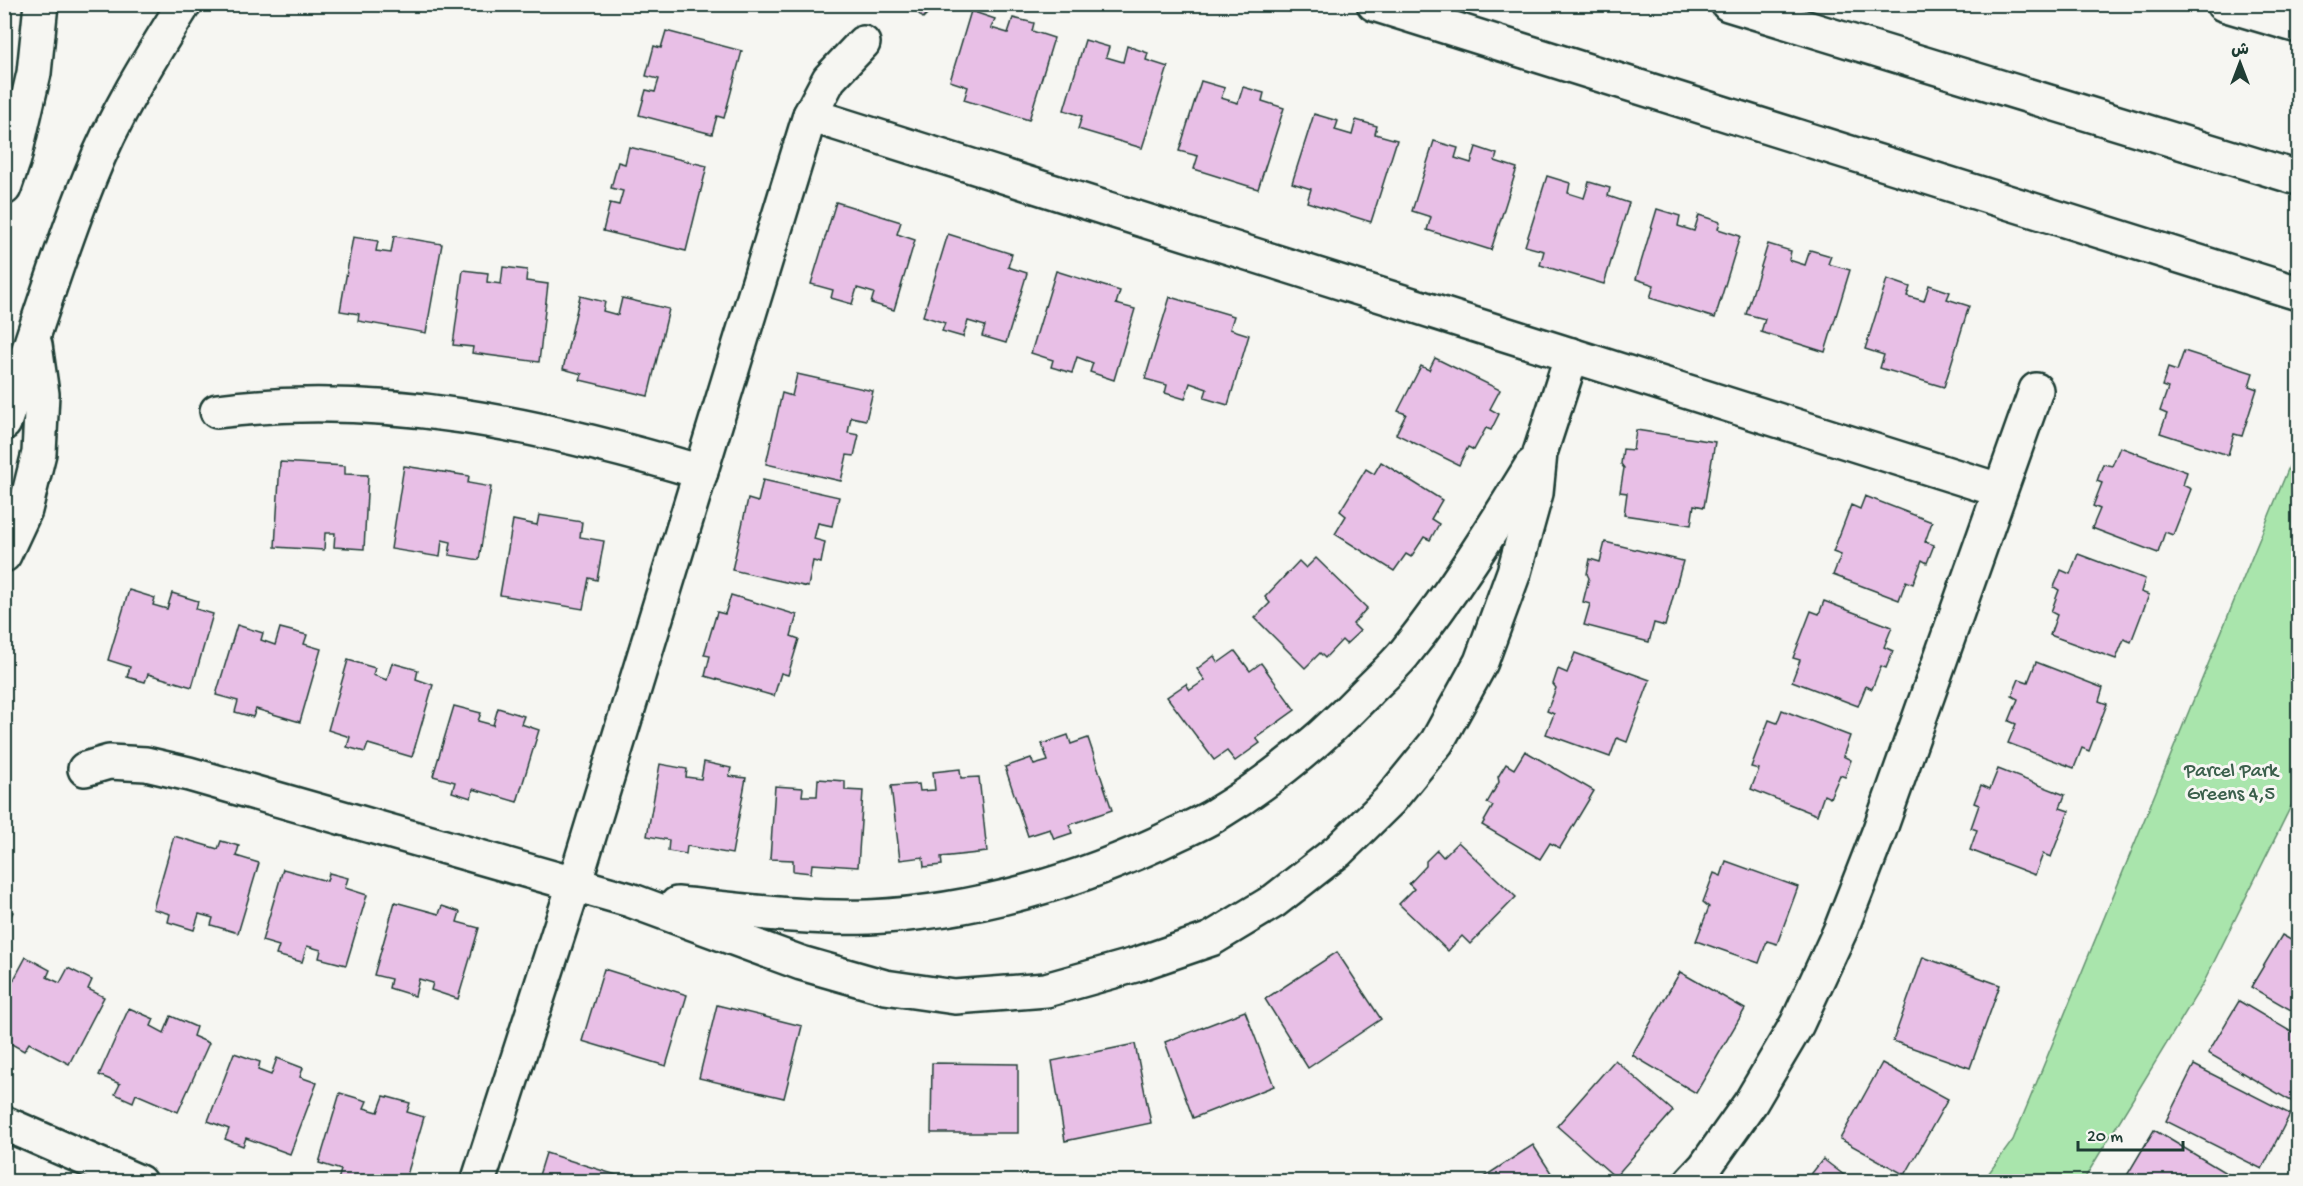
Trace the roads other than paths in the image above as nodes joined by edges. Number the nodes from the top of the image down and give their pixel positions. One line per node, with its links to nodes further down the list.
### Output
1 (41, 4): 10 (street)
2 (184, 4): 12 (street)
3 (1374, 4): 11 (street)
4 (1728, 4): 9 (street)
5 (2223, 4): 6 (street)
6 (2298, 26)
7 (863, 43): 8 (street)
8 (810, 115): 13 (street); 18 (street)
9 (2298, 178)
10 (4, 188)
11 (2298, 293)
12 (34, 337): 15 (street); 20 (street)
13 (1572, 355): 17 (street); 19 (street)
14 (2036, 390): 19 (street)
15 (7, 408)
16 (217, 411): 18 (street)
17 (1540, 453): 23 (street); 23 (street)
18 (701, 472): 22 (street)
19 (1999, 490): 27 (street)
20 (4, 555)
21 (85, 770): 22 (street)
22 (574, 885): 23 (street); 26 (street)
23 (630, 900)
24 (4, 1124): 25 (street)
25 (139, 1182)
26 (478, 1182)
27 (1691, 1182)

